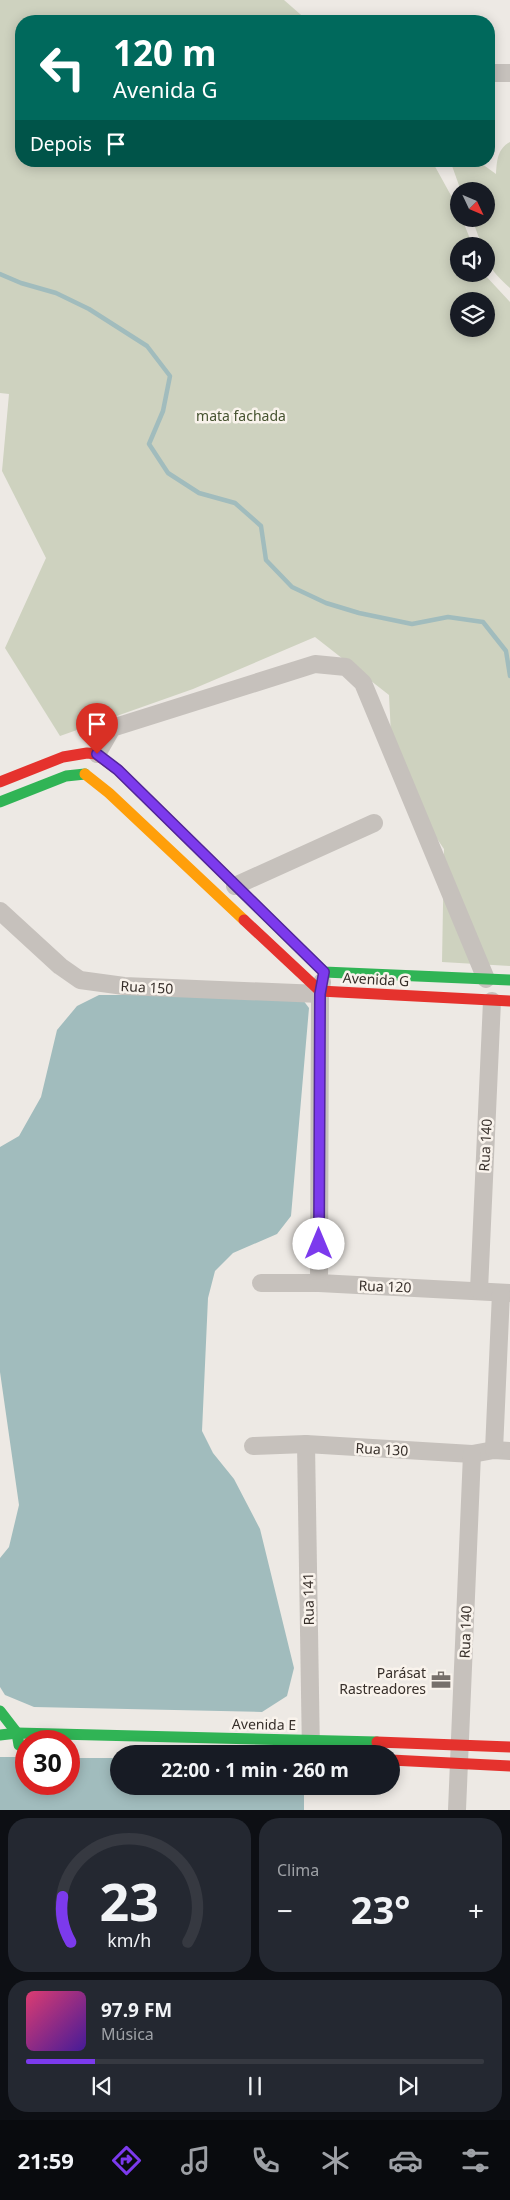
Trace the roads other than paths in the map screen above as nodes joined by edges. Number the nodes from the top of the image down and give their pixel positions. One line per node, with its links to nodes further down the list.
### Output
1 (495, 73): 2 (street)
2 (510, 73)
3 (97, 754): 4 (street); 5 (street); 8 (street, Avenida G); 11 (street)
4 (85, 774): 6 (street); 13 (street)
5 (0, 782)
6 (0, 802)
7 (374, 823): 8 (street)
8 (235, 886): 10 (street, Avenida G)
9 (0, 911): 13 (street, Rua 150)
10 (324, 972): 11 (street, Avenida G); 13 (street)
11 (486, 978): 12 (street, Avenida G)
12 (510, 980)
13 (320, 992): 14 (street, Avenida G); 17 (street)
14 (492, 1001): 15 (street, Avenida G); 18 (street, Rua 140)
15 (510, 1001)
16 (261, 1283): 17 (street, Rua 120)
17 (318, 1283): 18 (street, Rua 120)
18 (478, 1290): 19 (street, Rua 120)
19 (506, 1293): 22 (street)
20 (306, 1444): 21 (street, Rua 130); 23 (street, Rua 130); 31 (street, Rua 141)
21 (253, 1446)
22 (502, 1451): 23 (street, Rua 130)
23 (472, 1454): 29 (street, Rua 140)
24 (0, 1711): 25 (street)
25 (15, 1731)
26 (15, 1734): 27 (street, Avenida E)
27 (0, 1735)
28 (80, 1737): 30 (street, Avenida E)
29 (460, 1744): 32 (street, Avenida E); 33 (street, Avenida E); 35 (street, Rua 140)
30 (265, 1745)
31 (310, 1745)
32 (400, 1745)
33 (510, 1747)
34 (400, 1761): 35 (street)
35 (459, 1764): 36 (street); 37 (street, Rua 140)
36 (510, 1766)
37 (457, 1810)

